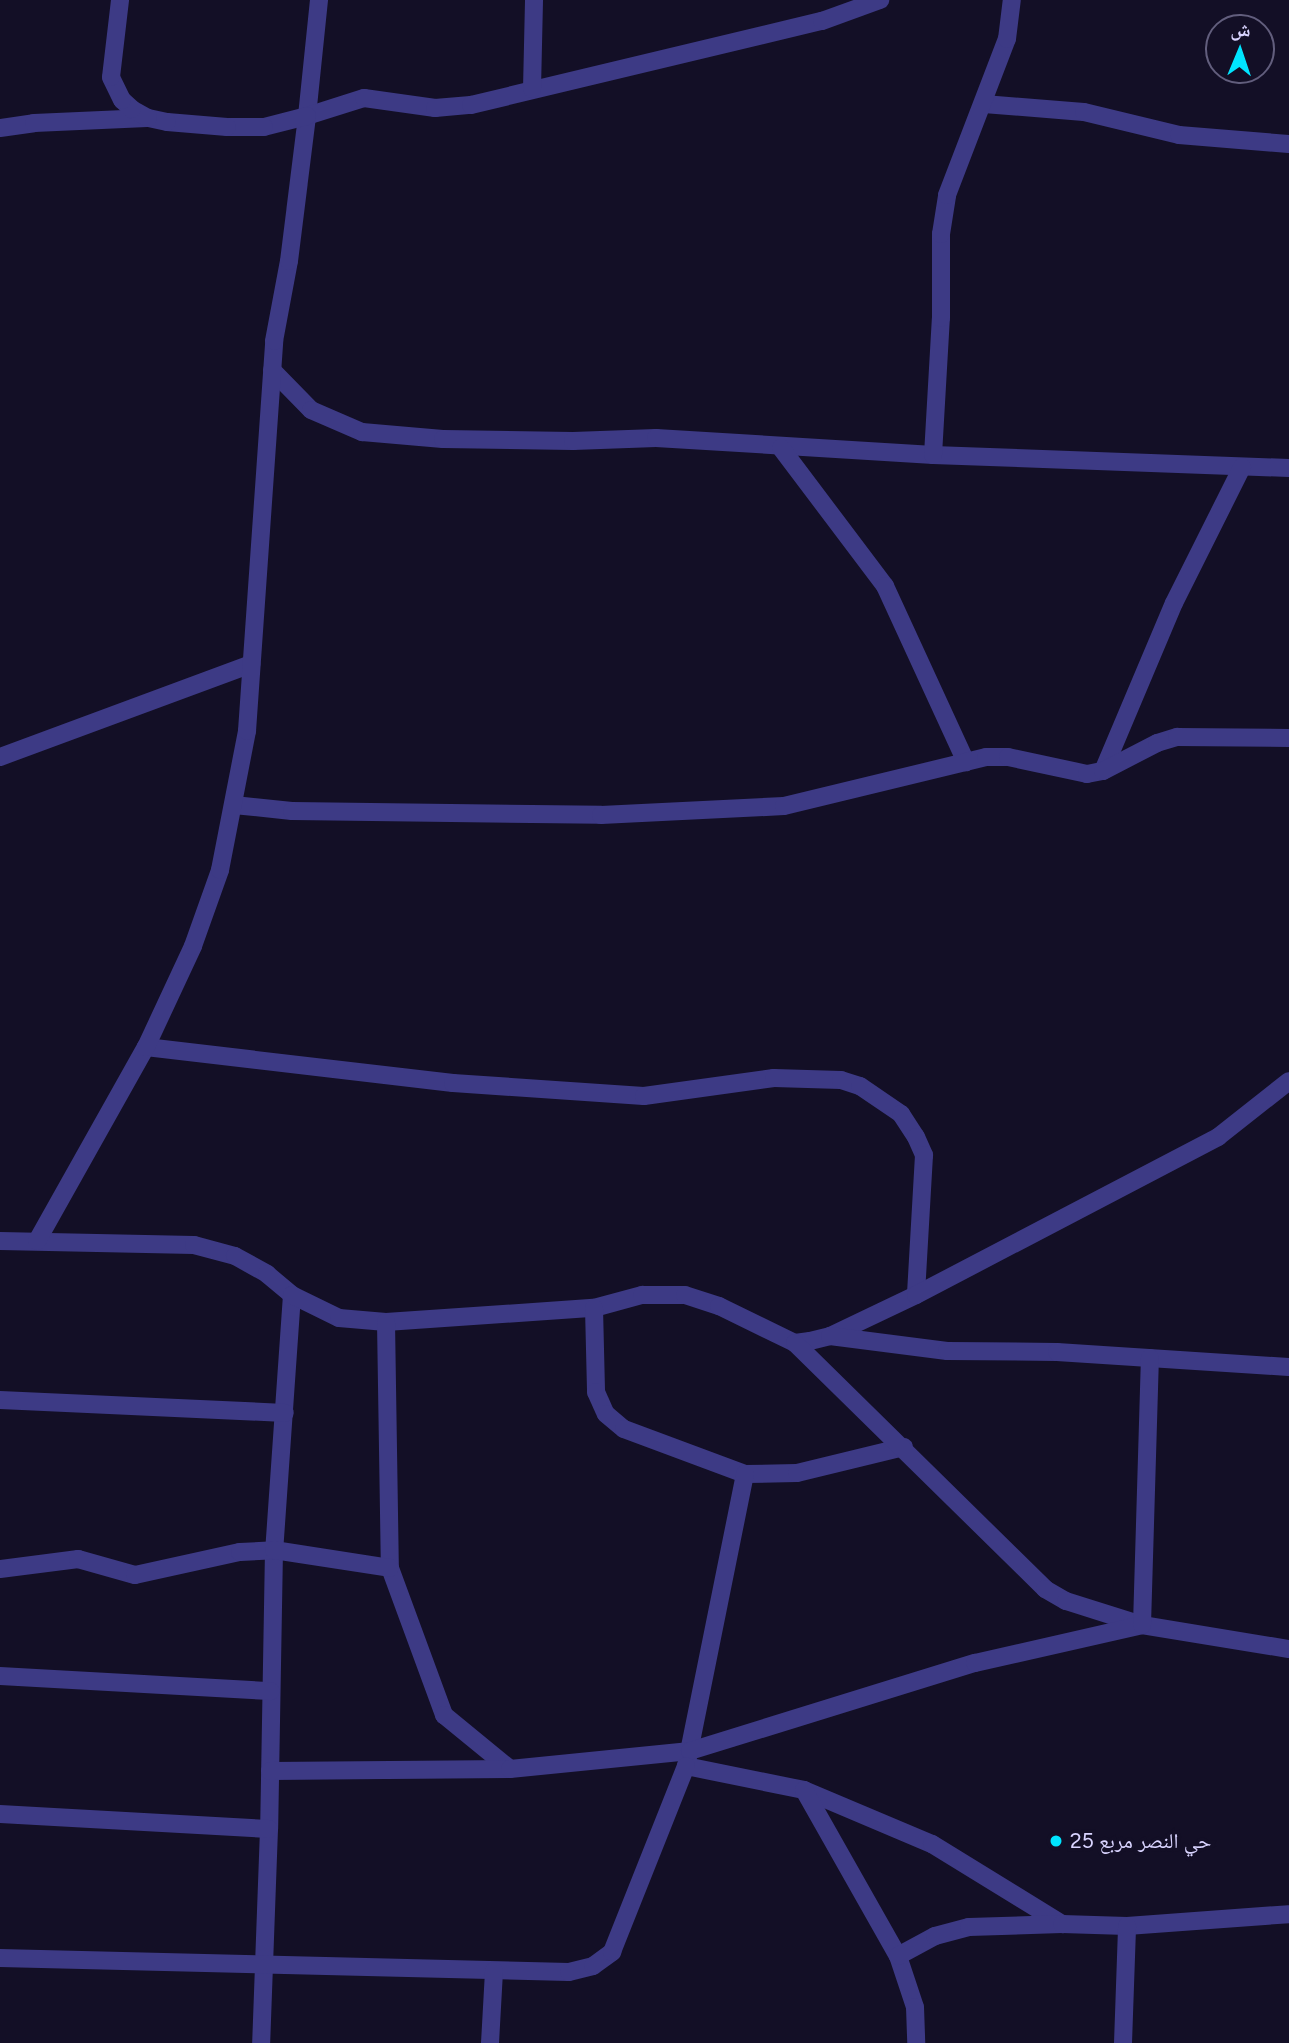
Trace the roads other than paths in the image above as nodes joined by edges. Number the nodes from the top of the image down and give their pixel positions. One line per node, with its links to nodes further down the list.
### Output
1 (120, 0): 9 (street)
2 (319, 0): 8 (street)
3 (534, 0): 6 (street)
4 (880, 0): 6 (street)
5 (1012, 0): 7 (street)
6 (532, 89): 8 (street)
7 (984, 104): 11 (street); 14 (street)
8 (307, 116): 9 (street); 12 (street)
9 (148, 118): 10 (street)
10 (0, 128)
11 (1289, 144)
12 (272, 370): 13 (street); 17 (street)
13 (781, 448): 14 (street); 20 (street)
14 (933, 455): 15 (street)
15 (1242, 467): 16 (street); 21 (street)
16 (1289, 468)
17 (251, 664): 19 (street); 22 (street)
18 (1289, 738): 21 (street)
19 (0, 757)
20 (966, 762): 21 (street); 22 (street)
21 (1103, 771)
22 (234, 805): 23 (street)
23 (146, 1047): 26 (street); 28 (street)
24 (1289, 1081): 28 (street)
25 (0, 1241): 26 (street)
26 (37, 1241): 27 (street)
27 (292, 1295): 30 (street); 36 (street)
28 (916, 1295): 31 (street)
29 (594, 1308): 30 (street); 32 (street); 38 (street)
30 (386, 1322): 40 (street)
31 (830, 1336): 32 (street); 33 (street)
32 (795, 1343): 37 (street)
33 (1150, 1358): 34 (street); 42 (street)
34 (1289, 1367)
35 (0, 1400): 36 (street)
36 (285, 1413): 39 (street)
37 (904, 1447): 38 (street); 42 (street)
38 (745, 1474): 46 (street)
39 (274, 1550): 40 (street); 41 (street); 45 (street)
40 (390, 1568): 47 (street)
41 (0, 1569)
42 (1142, 1625): 43 (street); 46 (street)
43 (1289, 1649)
44 (0, 1675): 45 (street)
45 (271, 1691): 48 (street)
46 (688, 1758): 47 (street); 49 (street); 58 (street)
47 (510, 1769): 48 (street)
48 (270, 1771): 51 (street)
49 (804, 1790): 53 (street); 55 (street)
50 (0, 1814): 51 (street)
51 (269, 1829): 57 (street)
52 (1289, 1914): 54 (street)
53 (1062, 1924): 54 (street); 55 (street)
54 (1127, 1926): 62 (street)
55 (898, 1956): 61 (street)
56 (0, 1958): 57 (street)
57 (264, 1966): 58 (street); 59 (street)
58 (494, 1970): 60 (street)
59 (261, 2043)
60 (490, 2043)
61 (916, 2043)
62 (1123, 2043)

